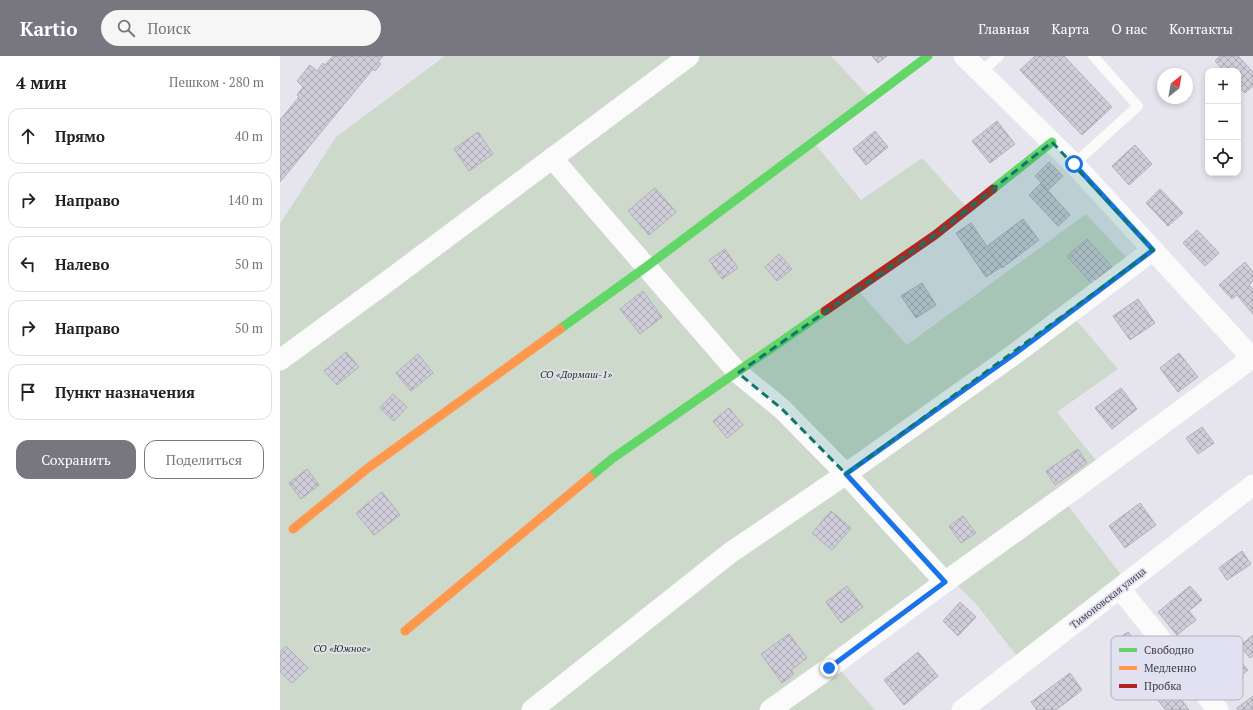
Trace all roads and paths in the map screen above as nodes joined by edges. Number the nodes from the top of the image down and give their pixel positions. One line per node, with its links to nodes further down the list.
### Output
1 (689, 56): 8 (street)
2 (928, 56): 11 (street)
3 (964, 56): 6 (street)
4 (999, 56): 6 (lane)
5 (1092, 56): 9 (lane)
6 (980, 73): 7 (street)
7 (1052, 142): 9 (street); 14 (street)
8 (552, 158): 11 (street); 13 (street)
9 (1074, 164): 10 (street)
10 (1153, 250): 12 (street); 15 (street)
11 (646, 267): 14 (street); 17 (street)
12 (1252, 359): 18 (street)
13 (280, 360)
14 (738, 373): 15 (street); 20 (street)
15 (846, 474): 18 (street); 24 (street)
16 (1253, 485): 19 (street, Тимоновская улица)
17 (293, 529)
18 (945, 582): 25 (street)
19 (1120, 589): 21 (street); 26 (street, Тимоновская улица)
20 (405, 631)
21 (1158, 636)
22 (1209, 700): 23 (street)
23 (1216, 709)
24 (532, 710)
25 (770, 710)
26 (962, 710)

